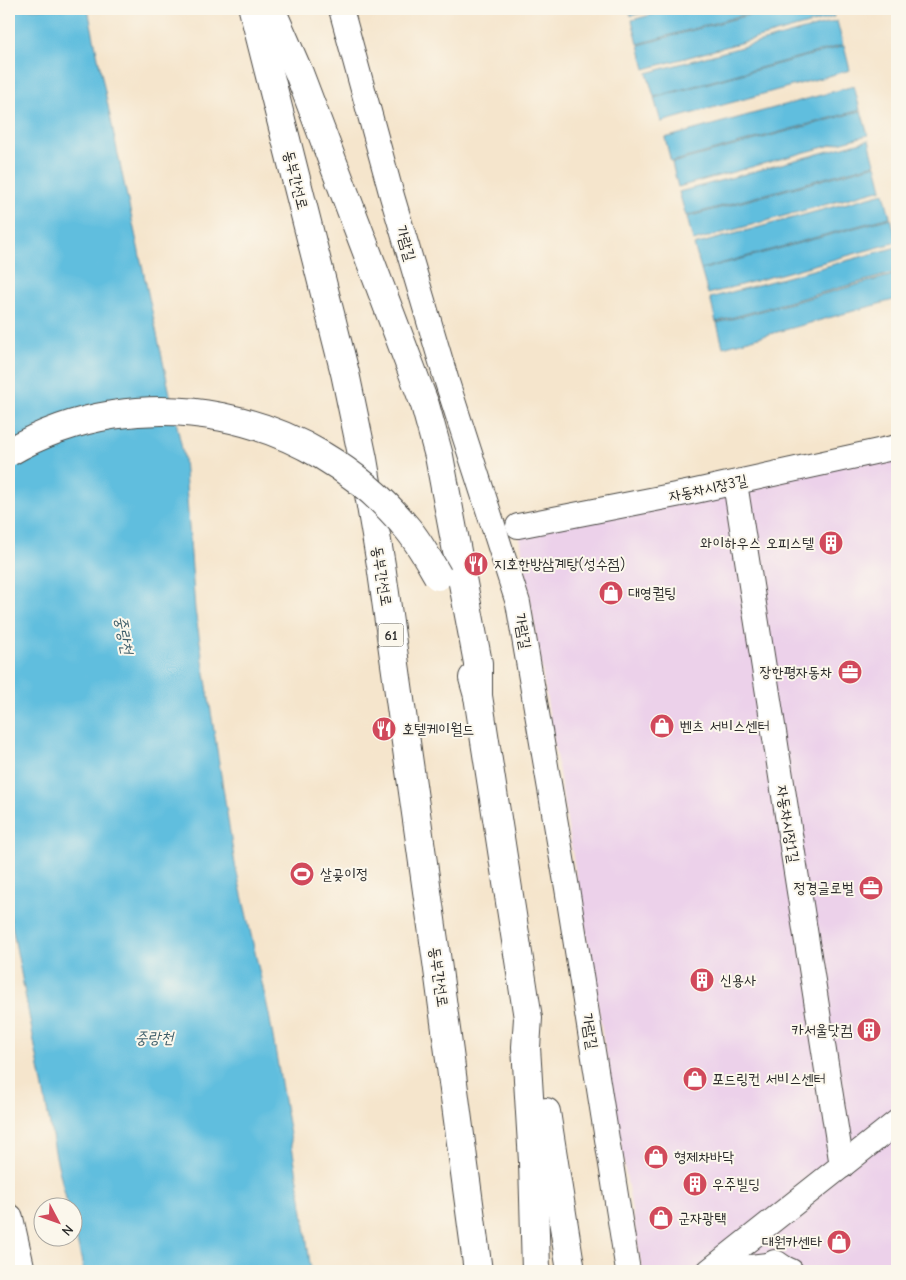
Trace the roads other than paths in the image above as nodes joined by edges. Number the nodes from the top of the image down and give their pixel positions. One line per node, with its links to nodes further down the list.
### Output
1 (253, 9): 15 (highway, 동부간선로 / 61)
2 (271, 9): 8 (highway)
3 (340, 9): 18 (street, 가람길)
4 (897, 447): 6 (street, 자동차시장3길)
5 (9, 452): 8 (highway, bridge)
6 (735, 483): 7 (street, 자동차시장3길); 11 (street, 자동차시장1길)
7 (518, 526)
8 (478, 696): 9 (highway)
9 (528, 1018): 16 (highway); 17 (highway)
10 (897, 1122): 11 (street)
11 (842, 1166): 19 (street)
12 (9, 1218): 14 (highway)
13 (784, 1269): 20 (street)
14 (21, 1271)
15 (478, 1271)
16 (536, 1271)
17 (570, 1271)
18 (628, 1271)
19 (709, 1271)
20 (717, 1271)

